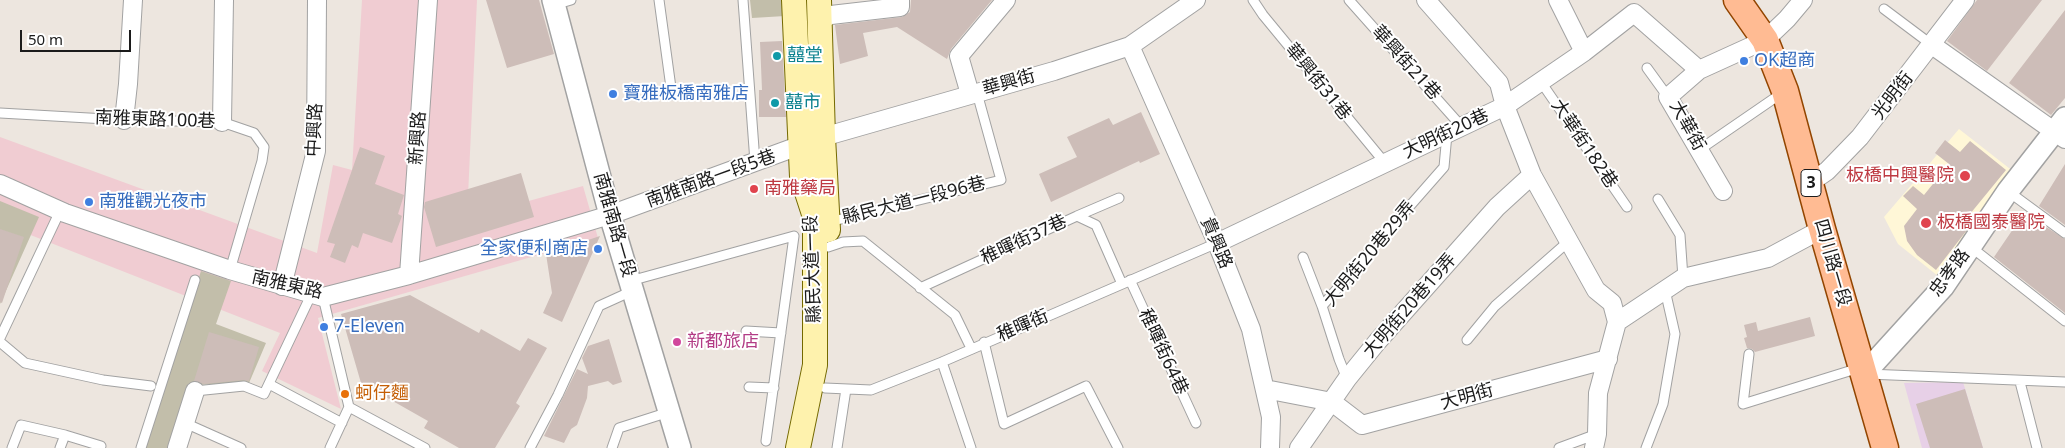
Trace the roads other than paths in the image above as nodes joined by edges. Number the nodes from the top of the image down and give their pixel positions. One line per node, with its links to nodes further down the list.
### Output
1 (133, 0): 34 (street)
2 (224, 0): 35 (street)
3 (317, 0): 66 (street, 中興路)
4 (428, 0): 62 (street, 新興路)
5 (659, 0): 30 (lane)
6 (743, 0): 40 (lane)
7 (794, 0): 38 (main road, 縣民大道一段)
8 (900, 0): 20 (street)
9 (1006, 0): 29 (street)
10 (1196, 0): 23 (street, 華興街)
11 (1253, 0): 41 (lane, 華興街31巷)
12 (1349, 0): 37 (lane, 華興街21巷)
13 (1426, 0): 32 (street)
14 (1558, 0): 24 (street)
15 (1736, 0): 21 (main road, 四川路一段 / 3)
16 (1803, 0): 21 (street, 大華街)
17 (1964, 0): 22 (street, 光明街)
18 (559, 2): 51 (street, 南雅南路一段)
19 (1884, 9): 22 (lane)
20 (820, 10): 38 (main road, 縣民大道一段)
21 (1764, 40): 26 (street, 大華街); 28 (main road, 四川路一段 / 3)
22 (1932, 45): 36 (street); 43 (street, 光明街)
23 (1130, 46): 29 (street, 華興街); 57 (street, 貴興路)
24 (1584, 52): 26 (street); 27 (street)
25 (1647, 68): 31 (lane)
26 (1699, 70): 31 (street, 大華街)
27 (1541, 82): 32 (street); 49 (lane, 大華街182巷)
28 (1785, 91): 39 (lane); 43 (main road, 四川路一段 / 3)
29 (973, 93): 38 (street, 華興街); 53 (lane, 縣民大道一段96巷)
30 (672, 95)
31 (1668, 97): 39 (street, 大華街)
32 (1505, 106): 37 (street, 大明街20巷); 42 (street, 大明街20巷)
33 (0, 113): 34 (lane, 南雅東路100巷)
34 (124, 120): 35 (lane, 南雅東路100巷)
35 (222, 122): 61 (lane, 南雅東路100巷)
36 (2062, 129): 46 (street, 忠孝路)
37 (1455, 130): 41 (street, 大明街20巷); 71 (lane, 大明街20巷29弄)
38 (812, 142): 40 (street, 南雅南路一段5巷); 53 (main road, 縣民大道一段); 114 (main road, 縣民大道一段)
39 (1699, 150): 45 (street, 大華街)
40 (755, 162): 51 (street, 南雅南路一段5巷)
41 (1385, 163): 57 (street, 大明街20巷)
42 (1532, 175): 56 (street, 大明街20巷); 84 (street, 大明街20巷19弄)
43 (1811, 182): 54 (main road, 四川路一段 / 3)
44 (0, 184): 50 (street, 南雅東路)
45 (1723, 191)
46 (2008, 191): 55 (lane); 59 (street, 忠孝路)
47 (1119, 198): 52 (lane)
48 (1658, 199): 63 (lane)
49 (1627, 207)
50 (60, 211): 61 (street, 南雅東路); 76 (lane)
51 (610, 215): 62 (street, 南雅東路); 67 (street, 南雅南路一段)
52 (1077, 216): 65 (lane, 稚暉街37巷); 68 (lane, 稚暉街37巷)
53 (827, 223): 58 (main road, 縣民大道一段)
54 (1822, 230): 63 (street); 83 (main road, 四川路一段 / 3)
55 (2065, 233)
56 (1569, 241): 73 (street, 大明街20巷); 77 (lane)
57 (1217, 243): 65 (lane, 稚暉街); 92 (street, 貴興路)
58 (828, 247): 68 (lane); 91 (main road, 縣民大道一段)
59 (1970, 247): 72 (lane); 83 (street, 忠孝路)
60 (1302, 257): 71 (lane)
61 (230, 270): 66 (street, 南雅東路)
62 (409, 275): 70 (street, 南雅東路)
63 (1683, 278): 69 (street)
64 (195, 280): 106 (lane)
65 (1126, 282): 78 (lane, 稚暉街); 99 (lane, 稚暉街64巷)
66 (282, 286): 70 (street, 南雅東路)
67 (631, 286): 75 (lane); 96 (street, 南雅南路一段); 111 (lane)
68 (920, 288): 79 (lane)
69 (1665, 290): 73 (street); 122 (lane)
70 (317, 295): 87 (lane); 95 (lane)
71 (1322, 306): 84 (lane, 大明街20巷29弄)
72 (2065, 321)
73 (1616, 322): 81 (street)
74 (746, 331): 75 (lane)
75 (781, 332): 90 (lane)
76 (0, 340): 88 (lane)
77 (1467, 340)
78 (984, 342): 79 (lane, 稚暉街); 118 (lane)
79 (971, 348): 82 (lane, 稚暉街)
80 (1749, 354): 83 (lane)
81 (1608, 358): 94 (street, 大明街); 102 (street)
82 (942, 362): 91 (lane, 稚暉街); 117 (lane)
83 (1863, 371): 85 (lane); 123 (main road, 四川路一段 / 3)
84 (1347, 379): 94 (street, 大明街20巷19弄)
85 (2020, 382): 86 (lane); 124 (lane)
86 (2065, 382)
87 (269, 384): 93 (lane); 98 (lane)
88 (151, 386)
89 (749, 387): 90 (lane)
90 (774, 388): 101 (lane)
91 (835, 389): 115 (main road, 縣民大道一段); 116 (lane)
92 (1265, 389): 94 (street); 119 (street, 貴興路)
93 (195, 391): 97 (street)
94 (1332, 402): 120 (street, 大明街20巷19弄)
95 (349, 407): 98 (lane); 110 (lane)
96 (669, 412): 112 (lane); 113 (street, 南雅南路一段)
97 (185, 423): 107 (street); 108 (lane)
98 (342, 423): 109 (lane)
99 (1196, 423)
100 (65, 435): 103 (lane); 104 (lane); 105 (lane)
101 (766, 441)
102 (1596, 441): 121 (lane)
103 (101, 446)
104 (12, 448)
105 (60, 448)
106 (141, 448)
107 (177, 448)
108 (241, 448)
109 (330, 448)
110 (425, 448)
111 (530, 448)
112 (612, 448)
113 (680, 448)
114 (798, 448)
115 (813, 448)
116 (837, 448)
117 (971, 448)
118 (1118, 448)
119 (1270, 448)
120 (1299, 448)
121 (1559, 448)
122 (1646, 448)
123 (1886, 448)
124 (2037, 448)

